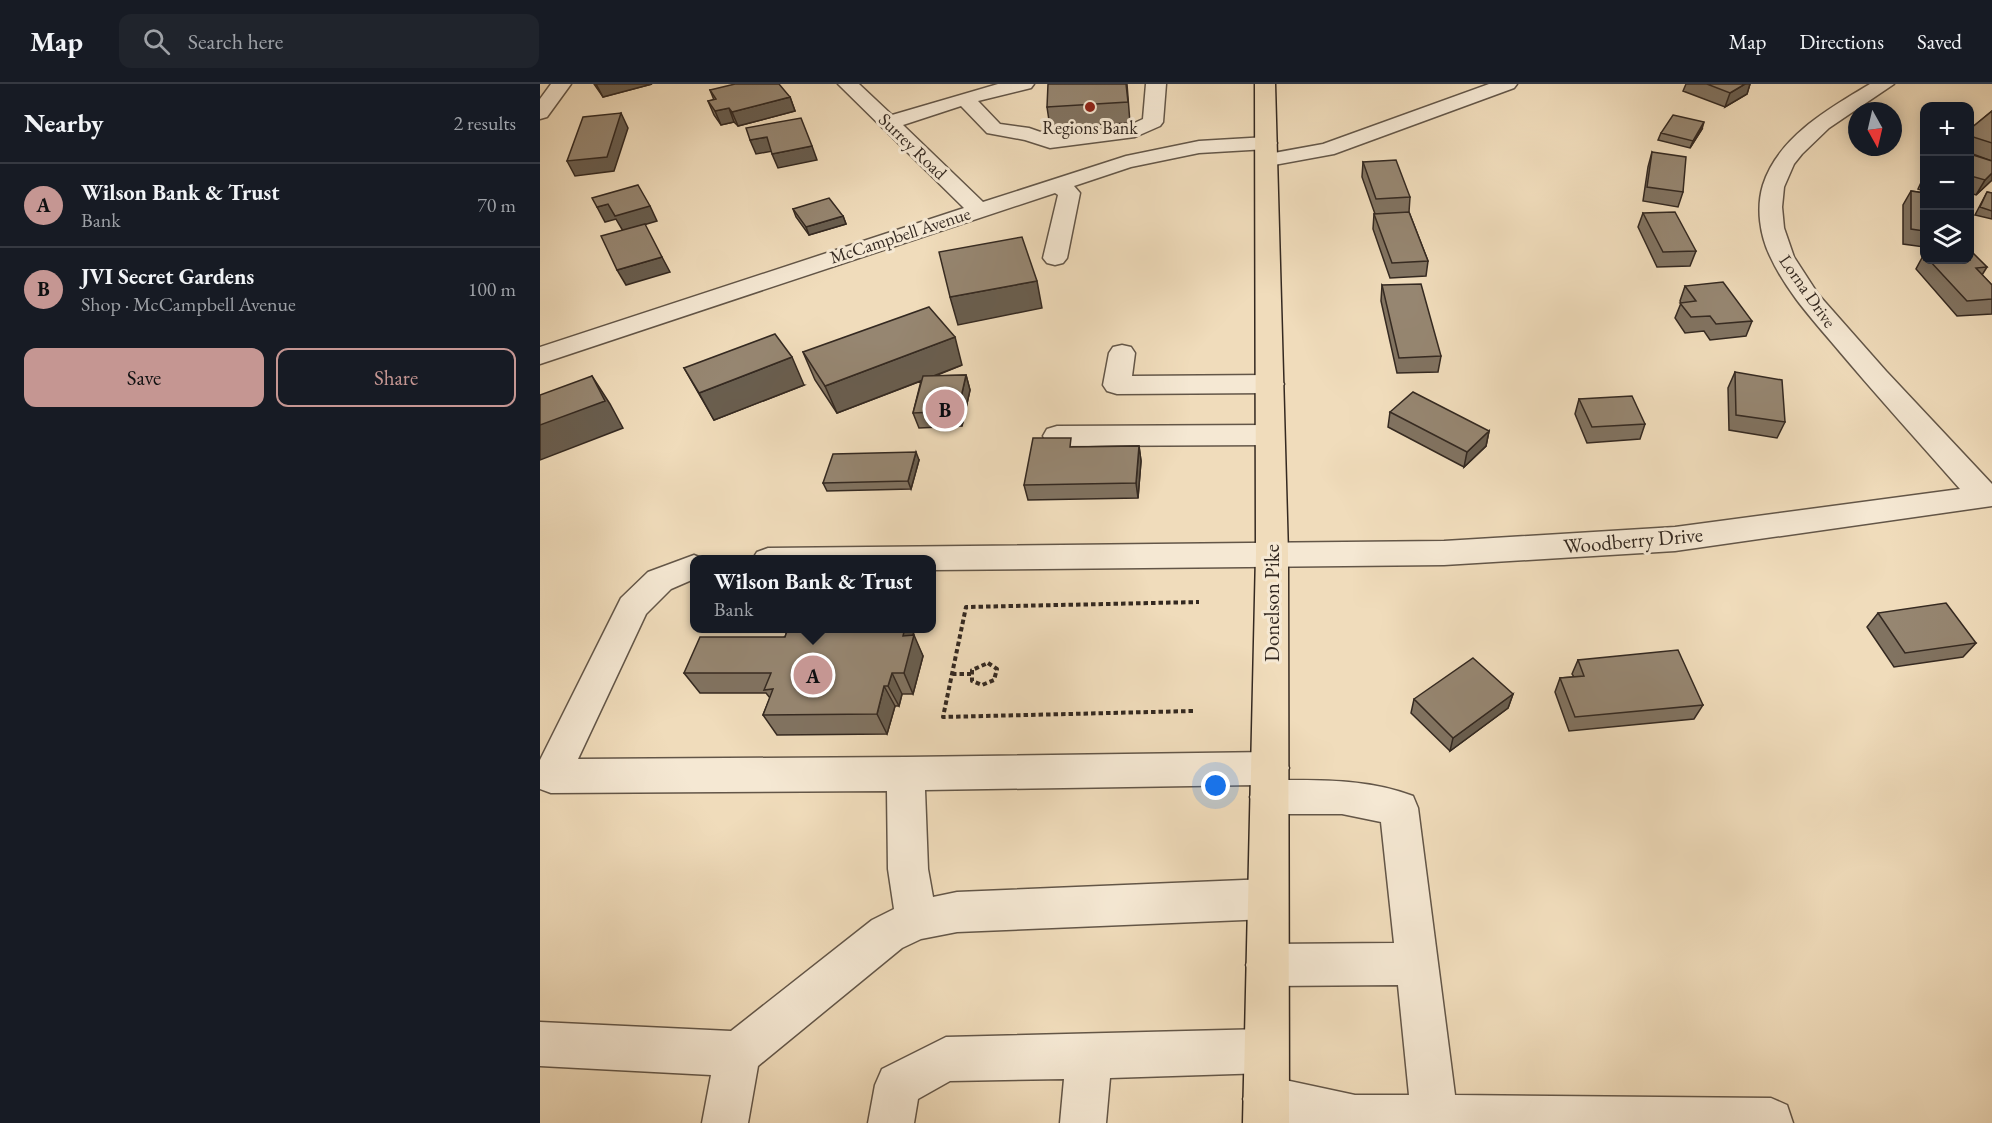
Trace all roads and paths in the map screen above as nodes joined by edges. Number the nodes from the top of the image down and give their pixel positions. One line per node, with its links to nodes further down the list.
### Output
1 (561, 84): 9 (street)
2 (848, 84): 10 (street, Surrey Road)
3 (1024, 84): 8 (street)
4 (1156, 84): 11 (street)
5 (1265, 84): 12 (main road, Donelson Pike)
6 (1507, 84): 12 (street, McCampbell Avenue)
7 (1884, 84): 22 (street, Lorna Drive)
8 (965, 99): 10 (street); 11 (street)
9 (540, 113)
10 (889, 123): 15 (street, Surrey Road)
11 (1050, 142): 13 (street)
12 (1267, 152): 13 (street, McCampbell Avenue); 19 (main road, Donelson Pike)
13 (1087, 174): 14 (street, McCampbell Avenue)
14 (1058, 184): 15 (street, McCampbell Avenue); 16 (street)
15 (978, 209): 18 (street, McCampbell Avenue)
16 (1054, 258)
17 (1122, 353): 19 (street)
18 (540, 354)
19 (1270, 384): 20 (main road, Donelson Pike)
20 (1270, 435): 21 (street); 23 (main road, Donelson Pike)
21 (1057, 436)
22 (1988, 496): 23 (street, Woodberry Drive)
23 (1272, 554): 24 (street, Woodberry Drive); 31 (main road, Donelson Pike)
24 (936, 558)
25 (690, 568): 30 (street)
26 (1200, 602): 27 (path)
27 (952, 674): 28 (path); 29 (path)
28 (971, 674): 28 (path)
29 (1193, 711)
30 (906, 774): 31 (street); 33 (street)
31 (1269, 782): 32 (main road, Donelson Pike); 34 (street)
32 (1268, 899): 33 (street); 35 (main road, Donelson Pike)
33 (916, 920): 38 (street)
34 (1417, 964): 35 (street); 41 (street)
35 (1267, 965): 37 (main road, Donelson Pike)
36 (540, 1044): 38 (street)
37 (1266, 1051): 39 (street); 40 (main road, Donelson Pike)
38 (738, 1054): 43 (street)
39 (1089, 1056): 44 (street); 45 (street)
40 (1266, 1111): 41 (street)
41 (1435, 1119): 42 (street)
42 (1771, 1121)
43 (725, 1123)
44 (891, 1123)
45 (1083, 1123)

